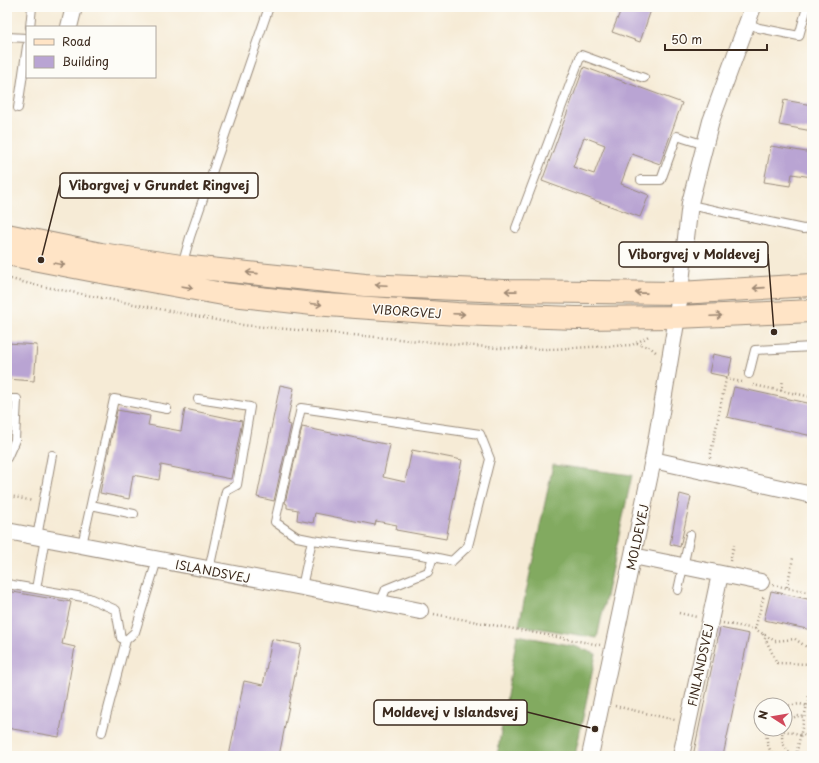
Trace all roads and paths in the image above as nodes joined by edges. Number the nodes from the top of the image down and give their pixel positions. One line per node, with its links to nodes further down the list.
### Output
1 (32, 7): 7 (lane)
2 (74, 7): 8 (street)
3 (269, 7): 21 (lane)
4 (752, 7): 6 (street, MOLDEVEJ)
5 (807, 7): 6 (lane)
6 (747, 23): 14 (street, MOLDEVEJ)
7 (30, 26)
8 (69, 26)
9 (7, 37): 10 (lane)
10 (26, 38)
11 (26, 56): 13 (lane)
12 (644, 78): 17 (lane)
13 (18, 108)
14 (705, 145): 15 (lane); 16 (street, MOLDEVEJ)
15 (641, 180)
16 (690, 205): 18 (lane); 26 (street, MOLDEVEJ)
17 (516, 228)
18 (812, 228)
19 (7, 235): 21 (street, VIBORGVEJ)
20 (7, 254): 28 (street, VIBORGVEJ, one-way to 28)
21 (181, 266): 26 (street, VIBORGVEJ, one-way to 21)
22 (7, 278): 24 (path)
23 (34, 280): 24 (path)
24 (34, 284): 29 (path)
25 (812, 285): 26 (street, VIBORGVEJ, one-way to 26)
26 (680, 293): 28 (street, MOLDEVEJ)
27 (812, 311): 28 (street, VIBORGVEJ, one-way to 27)
28 (677, 318): 40 (street, MOLDEVEJ)
29 (652, 333)
30 (812, 346): 31 (lane)
31 (749, 374)
32 (783, 380): 33 (path)
33 (781, 391): 34 (path); 41 (path)
34 (812, 397)
35 (7, 399): 39 (lane)
36 (198, 399): 57 (lane)
37 (166, 409): 45 (lane)
38 (52, 455): 44 (lane)
39 (7, 458)
40 (653, 460): 41 (street); 52 (street, MOLDEVEJ)
41 (707, 473): 43 (street)
42 (7, 493): 44 (path)
43 (812, 495)
44 (43, 503): 49 (lane)
45 (90, 505): 46 (lane); 51 (lane)
46 (134, 514)
47 (7, 531): 49 (street, ISLANDSVEJ)
48 (690, 535): 56 (lane)
49 (41, 537): 51 (street, ISLANDSVEJ); 63 (lane)
50 (312, 540): 53 (lane); 53 (lane); 61 (lane)
51 (82, 545): 55 (street, ISLANDSVEJ)
52 (633, 556): 56 (street); 73 (street, MOLDEVEJ)
53 (433, 558): 66 (lane)
54 (793, 558): 62 (path)
55 (157, 560): 57 (street, ISLANDSVEJ); 72 (lane)
56 (683, 566): 58 (street); 64 (lane)
57 (209, 570): 61 (street, ISLANDSVEJ)
58 (720, 574): 59 (street); 69 (street, FINLANDSVEJ)
59 (764, 583): 62 (path); 70 (path)
60 (7, 584): 63 (lane)
61 (302, 587): 66 (street, ISLANDSVEJ)
62 (787, 587): 65 (path)
63 (36, 589): 72 (lane)
64 (678, 590)
65 (812, 593)
66 (380, 603): 67 (street, ISLANDSVEJ)
67 (420, 611): 73 (path)
68 (679, 613): 69 (path)
69 (710, 620): 70 (path); 84 (street, FINLANDSVEJ)
70 (755, 630): 71 (path)
71 (762, 634): 74 (path); 75 (path)
72 (126, 640): 85 (lane)
73 (613, 648): 78 (street, MOLDEVEJ)
74 (812, 649)
75 (812, 664)
76 (812, 682): 77 (path)
77 (811, 691): 80 (path)
78 (601, 703): 84 (path); 93 (street, MOLDEVEJ)
79 (793, 705): 80 (path)
80 (807, 705): 81 (path); 82 (path)
81 (812, 707)
82 (804, 717): 83 (path); 87 (path)
83 (793, 718)
84 (688, 723): 94 (street, FINLANDSVEJ)
85 (102, 732)
86 (793, 732): 87 (path)
87 (801, 734): 90 (path); 92 (path)
88 (766, 737): 95 (path)
89 (782, 737): 92 (path)
90 (812, 737)
91 (812, 754): 92 (path)
92 (796, 755)
93 (590, 756)
94 (681, 756)
95 (774, 756)

